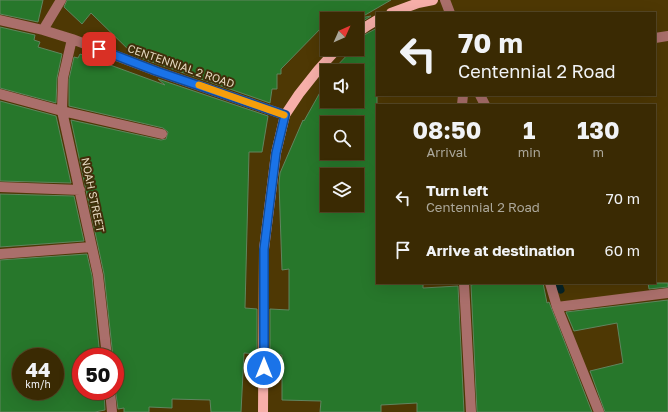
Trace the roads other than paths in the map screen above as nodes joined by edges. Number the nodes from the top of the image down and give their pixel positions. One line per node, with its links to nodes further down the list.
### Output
1 (61, 0): 9 (street)
2 (433, 0): 4 (main road)
3 (445, 0): 5 (street)
4 (394, 12)
5 (450, 12)
6 (0, 20): 9 (street, CENTENNIAL 2 ROAD)
7 (376, 21): 8 (main road)
8 (364, 28)
9 (43, 30): 12 (street, CENTENNIAL 2 ROAD)
10 (668, 36): 11 (street)
11 (656, 38)
12 (72, 39): 15 (street, NOAH STREET); 16 (street, CENTENNIAL 2 ROAD)
13 (331, 56): 16 (main road)
14 (0, 94): 15 (street)
15 (62, 111): 17 (street); 19 (street, NOAH STREET)
16 (285, 115): 29 (main road)
17 (162, 134)
18 (0, 187): 19 (street)
19 (80, 190): 20 (street, NOAH STREET)
20 (91, 247): 21 (street); 26 (street, NOAH STREET)
21 (0, 254)
22 (464, 284): 30 (street)
23 (550, 284): 25 (street)
24 (668, 293): 25 (street)
25 (557, 307): 31 (street)
26 (106, 348)
27 (111, 400): 28 (street)
28 (112, 412)
29 (263, 412)
30 (471, 412)
31 (598, 412)

